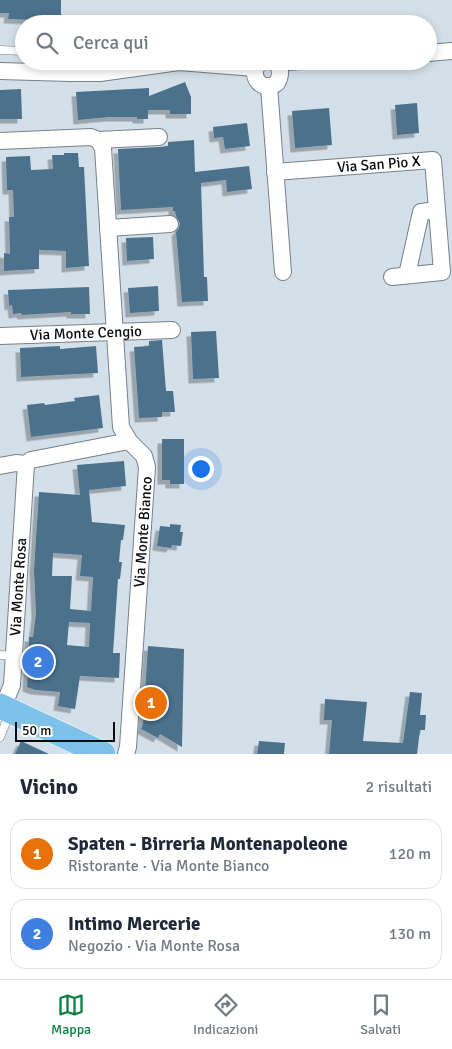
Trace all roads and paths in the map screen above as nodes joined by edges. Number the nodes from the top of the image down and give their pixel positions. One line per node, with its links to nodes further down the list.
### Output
1 (0, 50): 2 (lane)
2 (15, 51)
3 (452, 52): 4 (street)
4 (437, 53)
5 (16, 70): 10 (street)
6 (86, 70): 7 (street)
7 (116, 70)
8 (261, 70): 11 (street)
9 (280, 70): 11 (street)
10 (0, 71)
11 (269, 86): 15 (street)
12 (159, 137): 13 (street)
13 (98, 140): 14 (street); 18 (street, Via Monte Bianco)
14 (0, 141)
15 (275, 172): 16 (street, Via San Pio X); 19 (street)
16 (437, 210): 16 (street, Via San Pio X)
17 (170, 224): 18 (street)
18 (108, 228): 21 (street, Via Monte Bianco)
19 (283, 272)
20 (172, 330): 21 (street, Via Monte Cengio)
21 (115, 332): 22 (street, Via Monte Cengio); 23 (street, Via Monte Bianco)
22 (0, 336)
23 (129, 441): 24 (street); 30 (street, Via Monte Bianco)
24 (26, 464): 25 (street); 26 (street, Via Monte Rosa)
25 (0, 466)
26 (7, 656): 27 (street, Via Monte Rosa)
27 (5, 708): 28 (lane); 29 (main road)
28 (0, 737)
29 (103, 754)
30 (126, 754)

